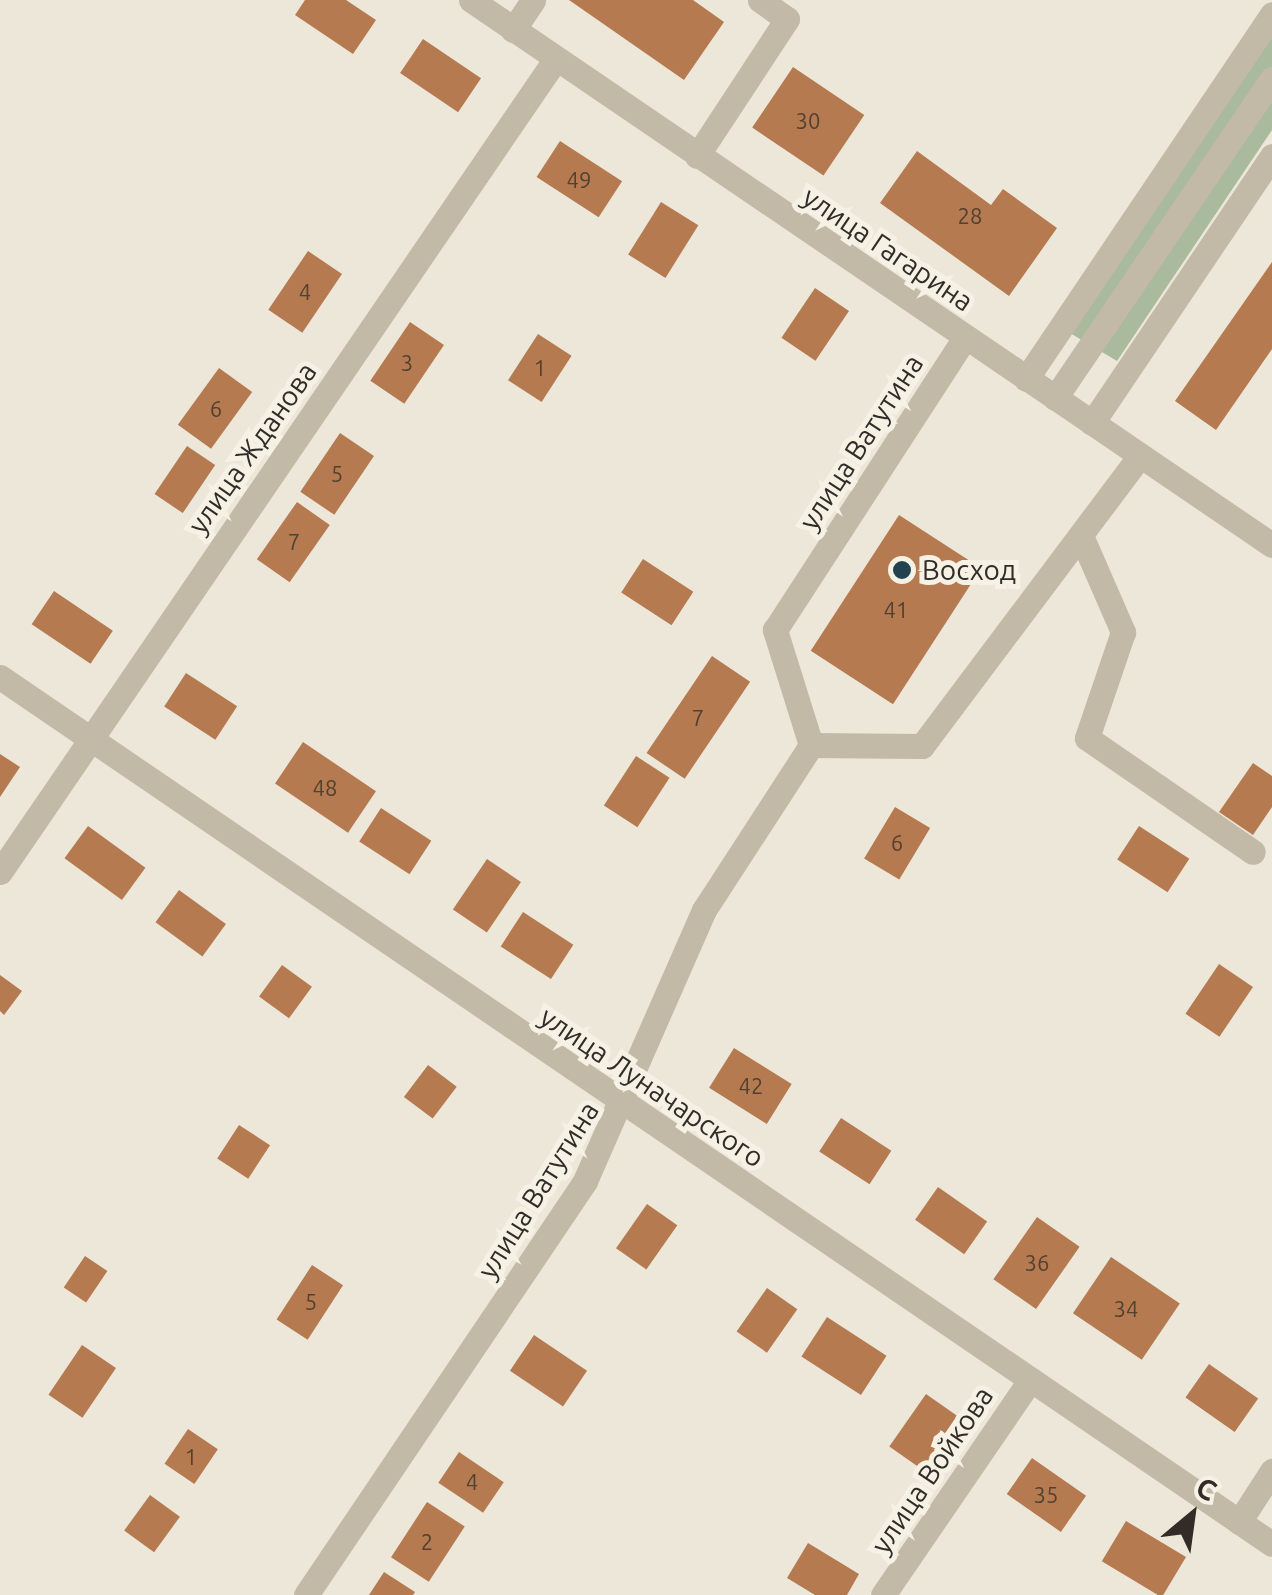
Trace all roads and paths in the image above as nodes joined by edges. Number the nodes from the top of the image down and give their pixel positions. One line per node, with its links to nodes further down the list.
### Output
1 (471, 0): 5 (street, улица Гагарина)
2 (533, 0): 5 (street)
3 (760, 0): 8 (street)
4 (1272, 14): 11 (street)
5 (513, 30): 6 (street, улица Гагарина)
6 (556, 60): 8 (street, улица Гагарина); 18 (street, улица Жданова)
7 (1272, 79): 12 (street)
8 (697, 156): 10 (street, улица Гагарина)
9 (1272, 156): 13 (street)
10 (964, 337): 11 (street, улица Гагарина); 19 (street, улица Ватутина)
11 (1026, 378): 12 (street, улица Гагарина)
12 (1055, 398): 13 (street, улица Гагарина)
13 (1092, 423): 14 (street, улица Гагарина)
14 (1140, 456): 15 (street); 16 (street, улица Гагарина)
15 (1082, 538): 19 (street); 20 (street)
16 (1272, 545)
17 (0, 677): 18 (street, улица Луначарского)
18 (90, 736): 21 (street, улица Жданова); 22 (street, улица Луначарского)
19 (811, 744): 22 (street, улица Ватутина)
20 (1253, 852)
21 (0, 872)
22 (625, 1105): 23 (street, улица Луначарского); 27 (street, улица Ватутина)
23 (1030, 1380): 25 (street, улица Луначарского); 28 (street, улица Войкова)
24 (1272, 1471): 25 (street)
25 (1239, 1522): 26 (street, улица Луначарского)
26 (1272, 1544)
27 (306, 1595)
28 (883, 1595)

